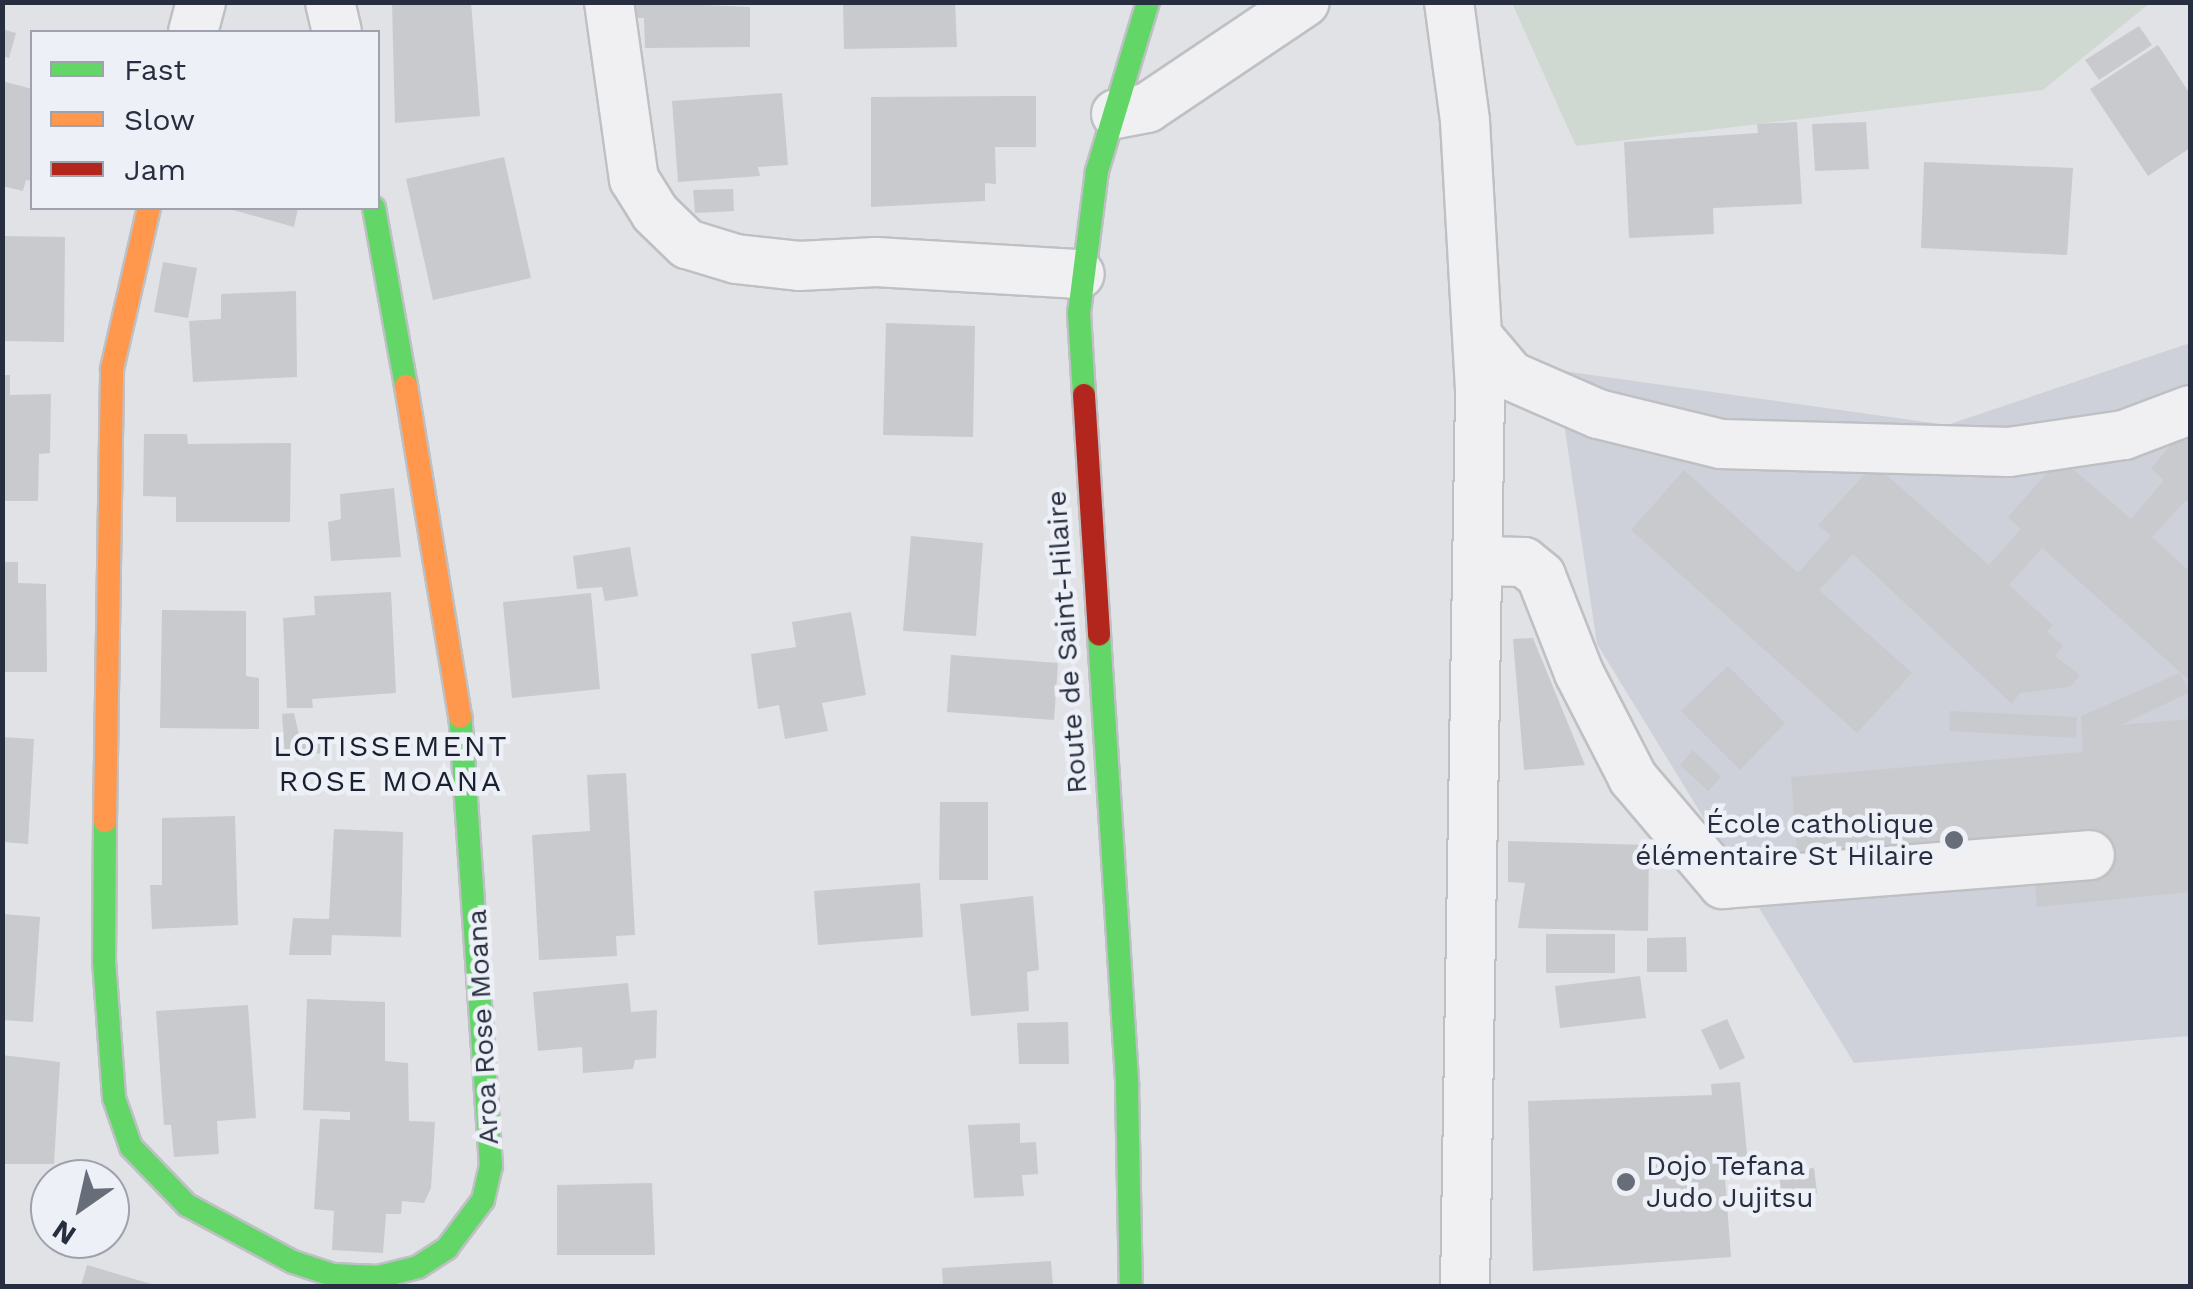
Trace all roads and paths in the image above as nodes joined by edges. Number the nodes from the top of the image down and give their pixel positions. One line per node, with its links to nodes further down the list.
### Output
1 (201, 2): 7 (street)
2 (330, 2): 8 (street)
3 (609, 2): 12 (street)
4 (1148, 2): 9 (street, Route de Saint-Hilaire)
5 (1305, 2): 9 (street)
6 (1449, 2): 13 (street)
7 (194, 30)
8 (336, 30)
9 (1116, 114): 12 (street, Route de Saint-Hilaire)
10 (149, 210): 11 (street, Aroa Rose Moana)
11 (374, 210)
12 (1080, 274): 17 (street, Route de Saint-Hilaire)
13 (1478, 337): 14 (street); 15 (street)
14 (2190, 410)
15 (1480, 561): 16 (street); 18 (street)
16 (2090, 855)
17 (1132, 1286)
18 (1465, 1286)

